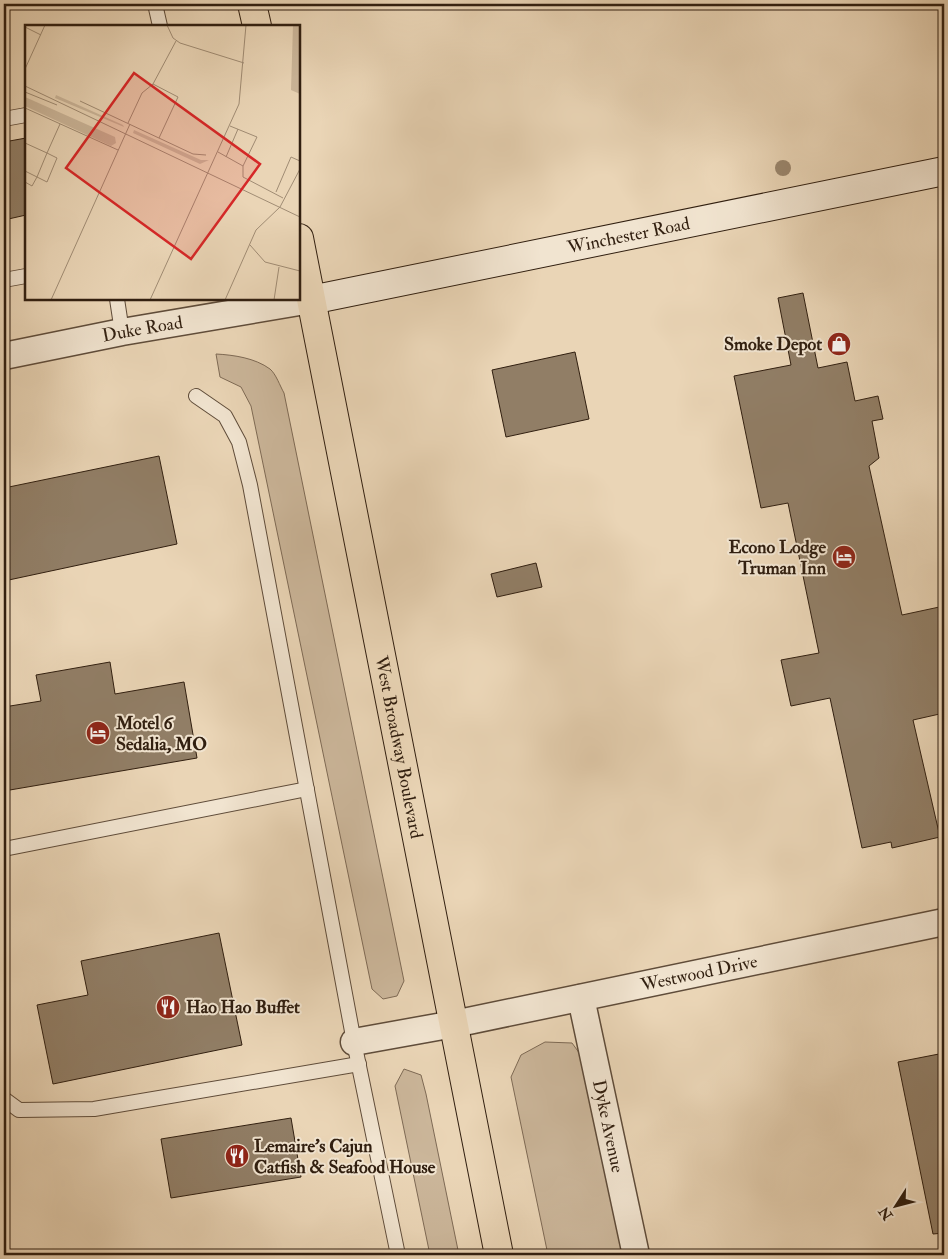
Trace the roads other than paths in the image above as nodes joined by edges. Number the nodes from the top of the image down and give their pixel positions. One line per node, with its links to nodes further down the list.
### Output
1 (155, 4): 3 (lane)
2 (252, 4): 4 (highway)
3 (160, 25)
4 (257, 25)
5 (25, 115): 6 (lane)
6 (4, 119)
7 (944, 171): 12 (street, Winchester Road)
8 (300, 243): 12 (highway, West Broadway Boulevard)
9 (25, 276): 10 (lane)
10 (4, 280)
11 (117, 300): 13 (lane)
12 (311, 300): 13 (street, Duke Road); 20 (highway, West Broadway Boulevard)
13 (122, 332): 14 (street, Duke Road)
14 (4, 356)
15 (196, 396): 16 (lane)
16 (307, 789): 17 (lane); 21 (lane)
17 (4, 849)
18 (944, 922): 19 (street, Westwood Drive)
19 (581, 998): 20 (street, Westwood Drive); 25 (street, Dyke Avenue)
20 (454, 1024): 21 (street, Westwood Drive); 24 (highway, West Broadway Boulevard)
21 (356, 1053): 22 (lane); 23 (lane)
22 (4, 1099)
23 (398, 1255)
24 (499, 1255)
25 (636, 1255)

